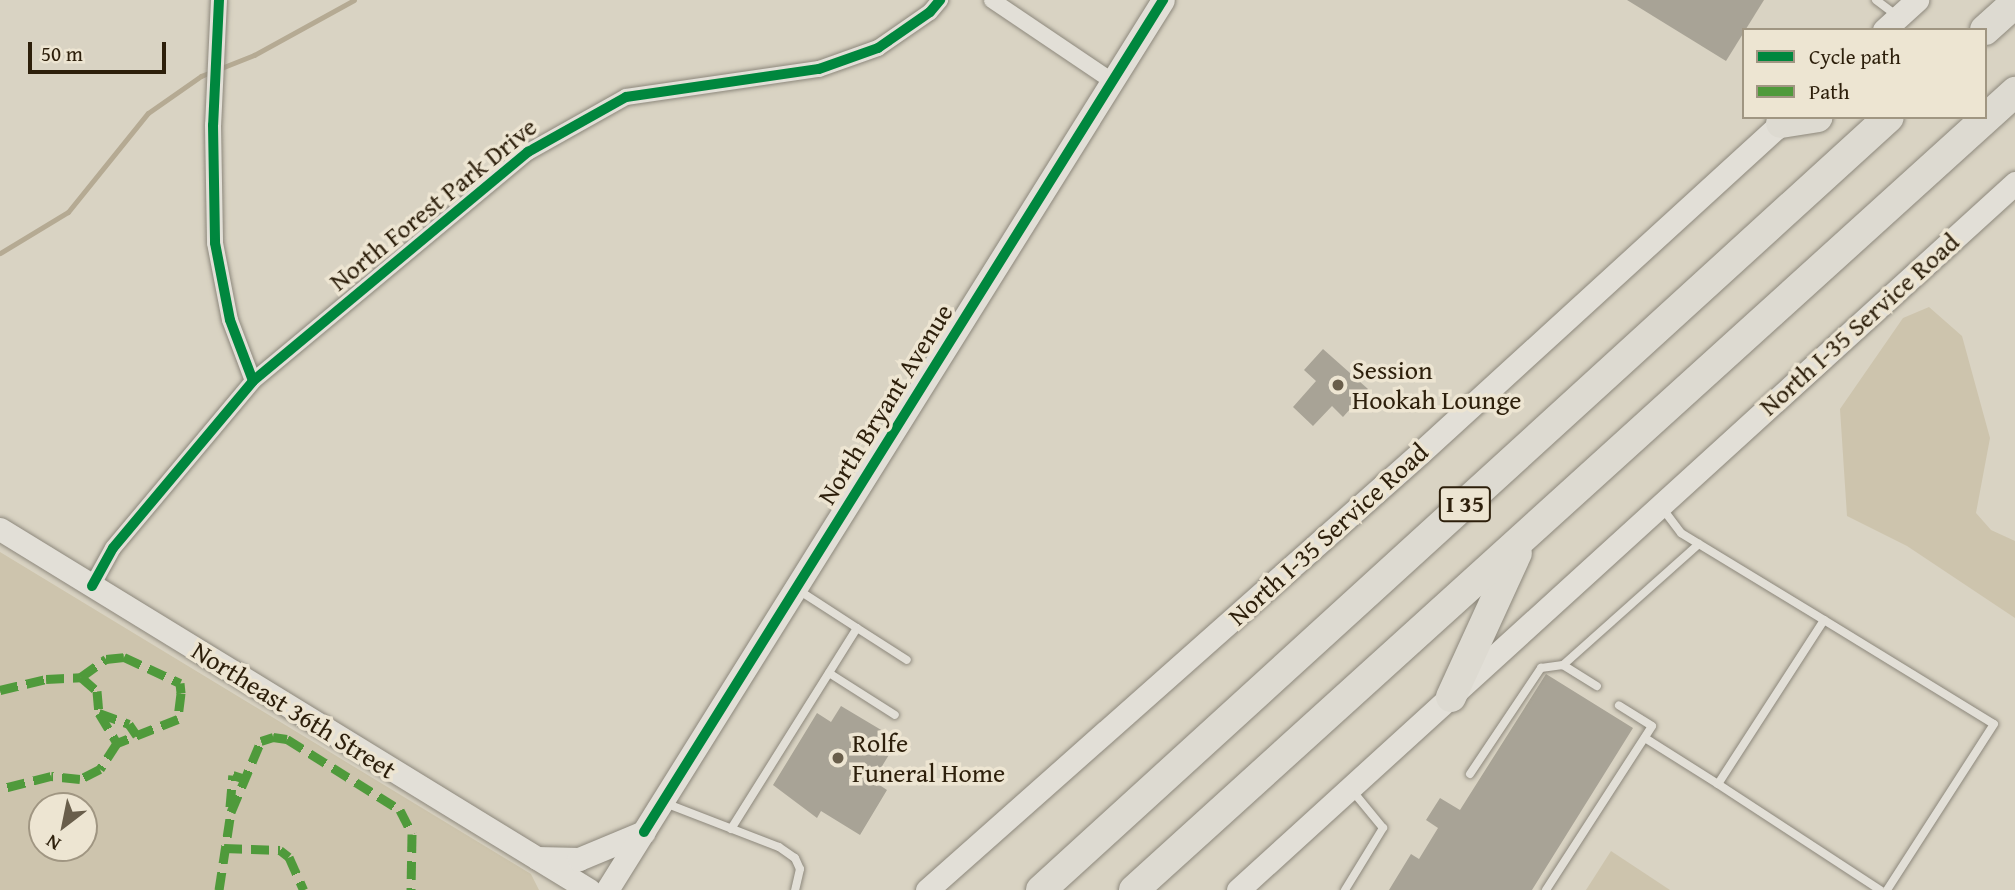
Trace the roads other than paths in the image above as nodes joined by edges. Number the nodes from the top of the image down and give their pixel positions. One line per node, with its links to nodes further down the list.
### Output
1 (219, 0): 17 (street)
2 (940, 0): 17 (street, North Forest Park Drive)
3 (992, 0): 10 (street)
4 (1163, 0): 10 (main road, North Bryant Avenue)
5 (1875, 0): 8 (lane)
6 (1917, 0): 8 (main road)
7 (2002, 14): 9 (highway)
8 (1891, 24)
9 (1978, 28)
10 (1112, 81): 23 (main road, North Bryant Avenue)
11 (2015, 92): 12 (highway, I 35)
12 (1987, 117)
13 (1887, 119): 45 (highway, I 35)
14 (1985, 119): 20 (highway, I 35)
15 (1784, 120): 44 (main road, North I-35 Service Road)
16 (2015, 183): 18 (main road, North I-35 Service Road)
17 (254, 381): 22 (street, North Forest Park Drive)
18 (1660, 506): 21 (lane); 30 (main road, North I-35 Service Road)
19 (0, 529): 22 (main road, Northeast 36th Street)
20 (1523, 540): 30 (highway); 46 (highway, I 35)
21 (1699, 544): 24 (lane); 27 (lane)
22 (92, 586): 40 (main road, Northeast 36th Street)
23 (796, 589): 25 (lane); 37 (main road, North Bryant Avenue)
24 (1824, 620): 35 (lane); 51 (lane)
25 (857, 628): 26 (lane); 28 (lane)
26 (907, 660)
27 (1563, 665): 29 (lane); 34 (lane)
28 (828, 673): 32 (lane); 38 (lane)
29 (1597, 686)
30 (1451, 697): 36 (main road, North I-35 Service Road)
31 (1619, 705): 33 (lane)
32 (895, 715)
33 (1645, 738): 35 (lane); 49 (lane)
34 (1470, 774)
35 (1718, 784): 50 (lane)
36 (1350, 788): 47 (main road, North I-35 Service Road); 48 (lane)
37 (662, 802): 38 (lane); 39 (main road, North Bryant Avenue)
38 (731, 829): 43 (lane)
39 (643, 832): 40 (main road); 42 (main road, North Bryant Avenue)
40 (536, 858): 41 (main road, Northeast 36th Street)
41 (589, 890)
42 (607, 890)
43 (795, 890)
44 (927, 890)
45 (1041, 890)
46 (1134, 890)
47 (1238, 890)
48 (1345, 890)
49 (1546, 890)
50 (1880, 890)
51 (1887, 890)

